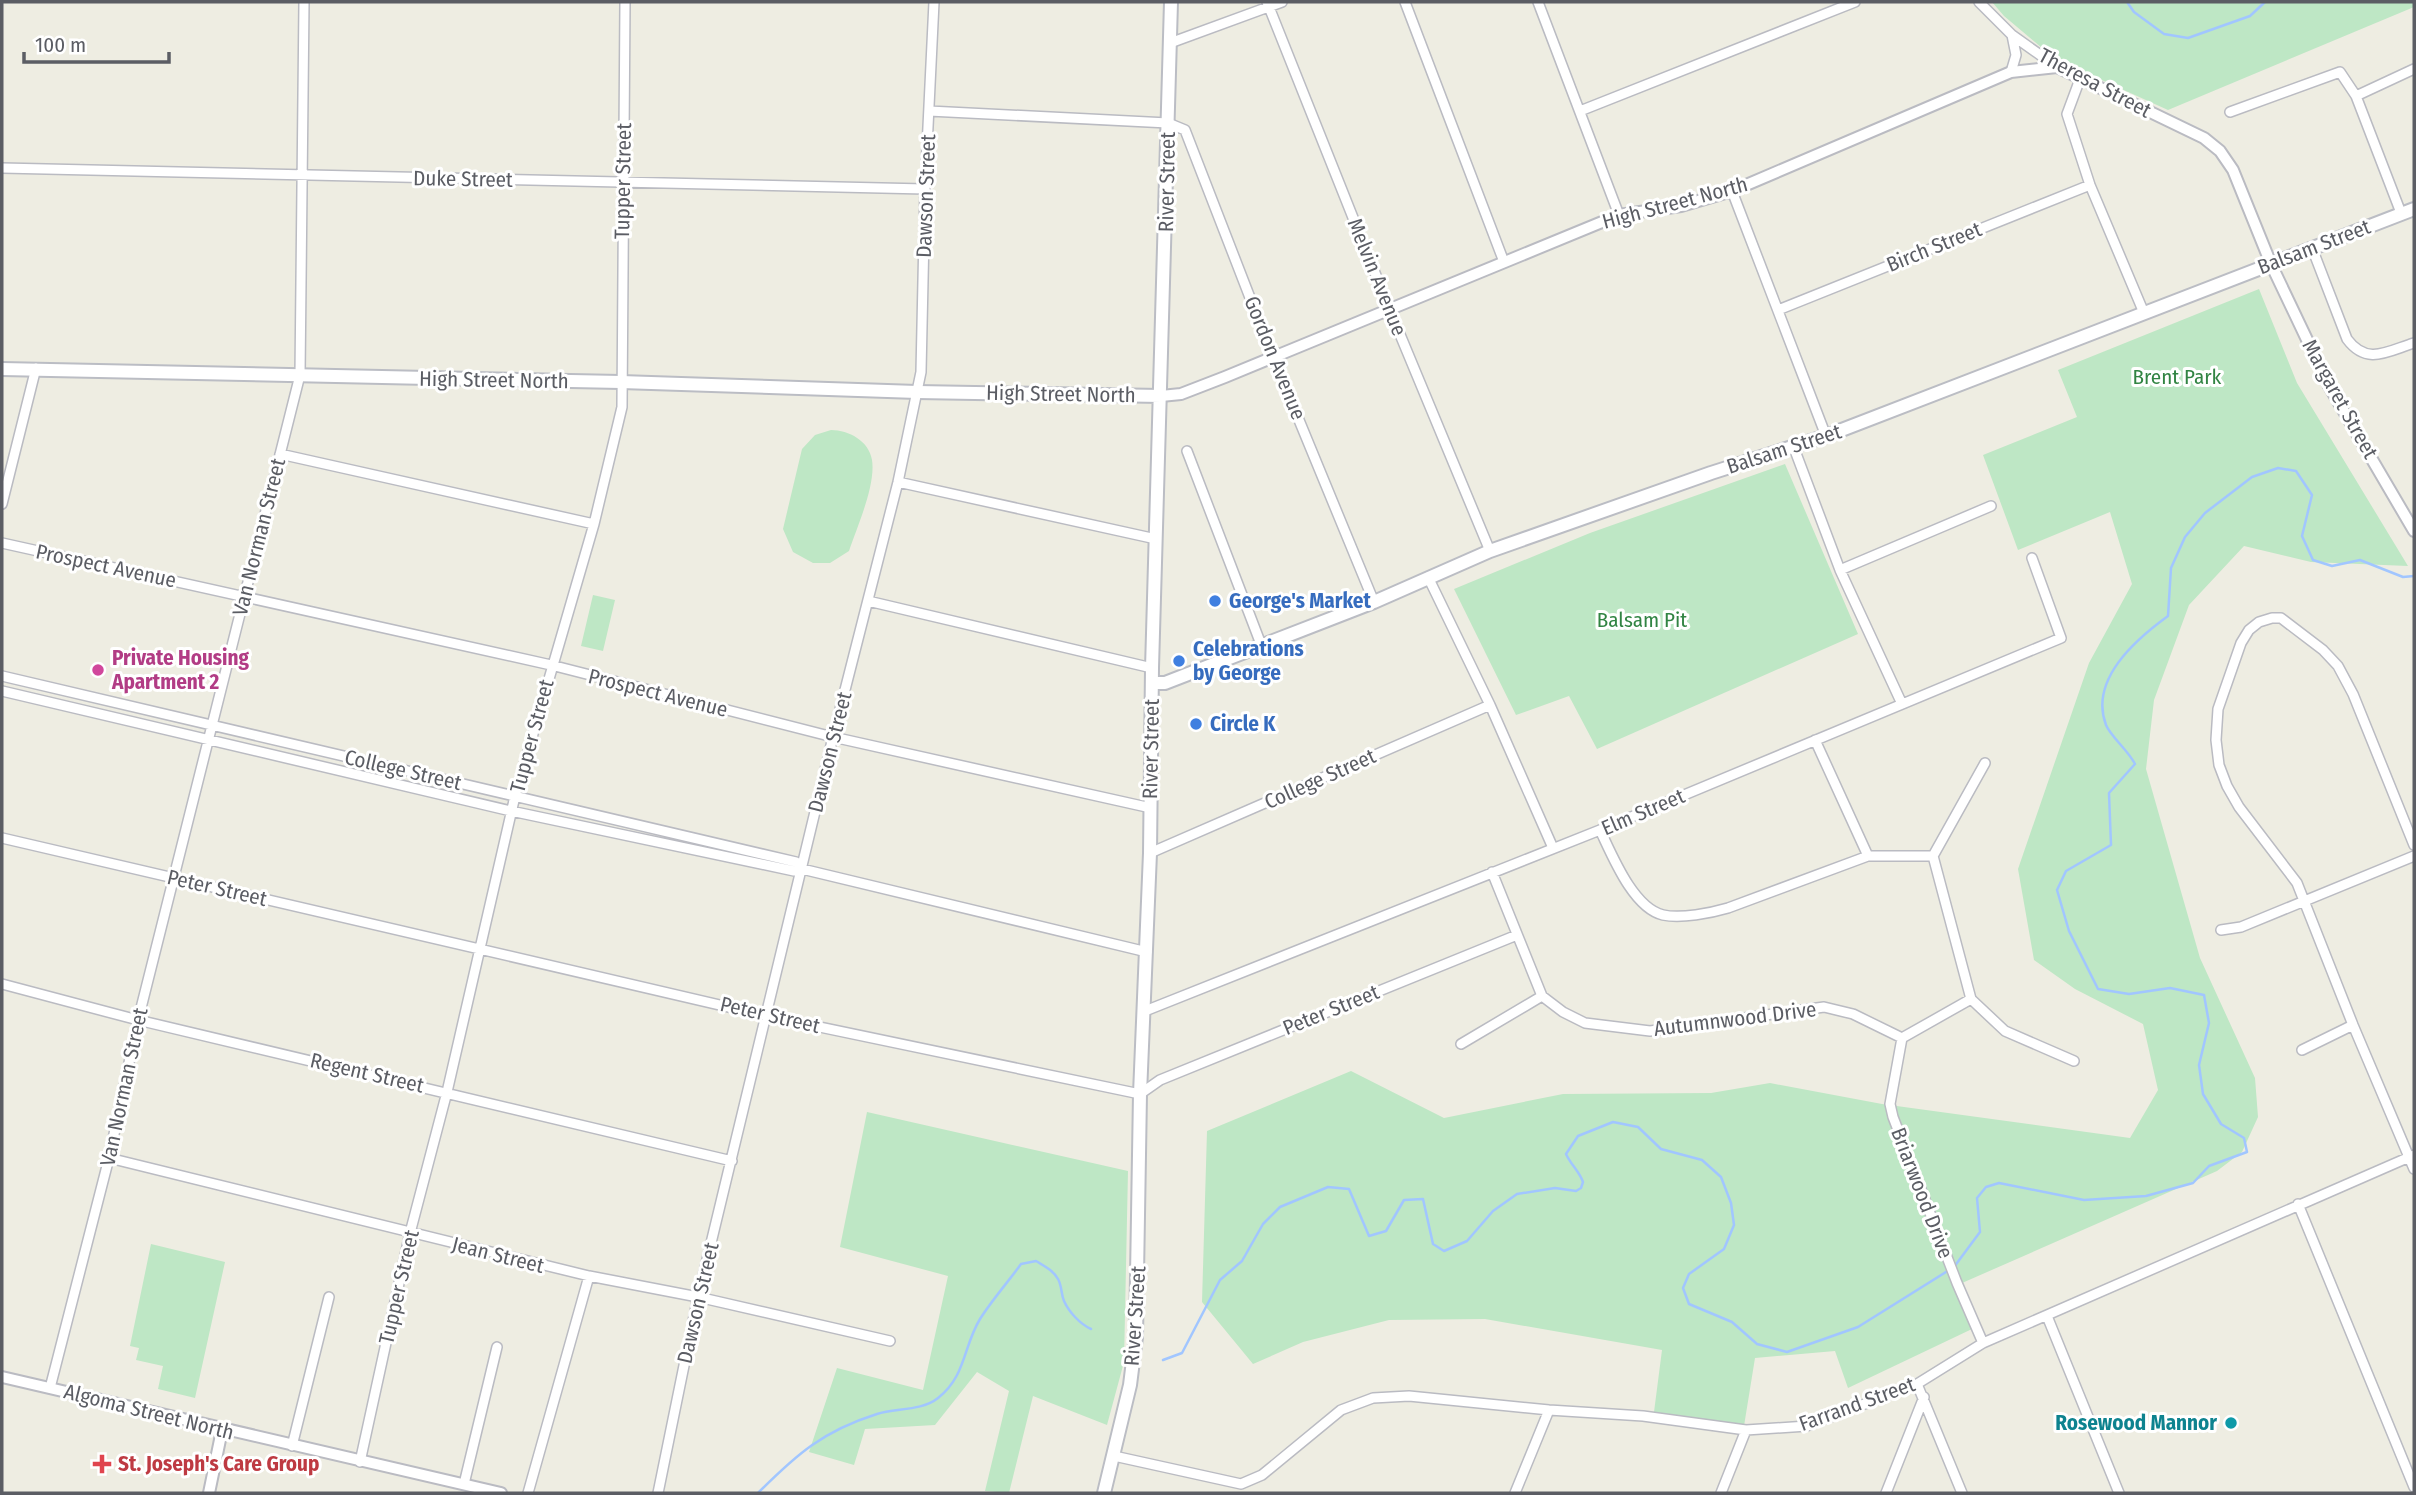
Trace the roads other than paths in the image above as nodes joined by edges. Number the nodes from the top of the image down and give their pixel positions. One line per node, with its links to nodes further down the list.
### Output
1 (304, 2): 24 (street, Van Norman Street)
2 (625, 2): 25 (street, Tupper Street)
3 (934, 2): 18 (street, Dawson Street)
4 (1171, 2): 12 (main road, River Street)
5 (1282, 2): 10 (street)
6 (1405, 2): 33 (street)
7 (1538, 2): 19 (street)
8 (1855, 2): 19 (street)
9 (1979, 2): 11 (street, Theresa Street)
10 (1268, 4): 12 (street); 35 (street, Melvin Avenue)
11 (2012, 35): 13 (street, Theresa Street); 15 (street)
12 (1170, 43): 21 (main road, River Street)
13 (2057, 68): 15 (street, High Street North); 16 (street, Theresa Street)
14 (2414, 69): 17 (street)
15 (2011, 72): 28 (street, High Street North)
16 (2080, 79): 22 (street, Theresa Street); 26 (street)
17 (2356, 96): 20 (street); 30 (street)
18 (929, 111): 21 (street); 27 (street, Dawson Street)
19 (1580, 111): 31 (street)
20 (2230, 112)
21 (1168, 123): 39 (street, Gordon Avenue); 45 (main road, River Street)
22 (2220, 151): 34 (street, Margaret Street)
23 (2, 168): 24 (street, Duke Street)
24 (302, 176): 25 (street, Duke Street); 42 (street, Van Norman Street)
25 (622, 181): 27 (street, Duke Street); 43 (street, Tupper Street)
26 (2090, 185): 36 (street, Birch Street); 37 (street)
27 (925, 189): 44 (street, Dawson Street)
28 (1732, 191): 31 (street, High Street North); 36 (street)
29 (2414, 209): 30 (main road, Balsam Street)
30 (2401, 214): 32 (main road, Balsam Street)
31 (1619, 215): 33 (street, High Street North)
32 (2312, 248): 34 (main road, Balsam Street); 38 (street)
33 (1504, 262): 35 (street, High Street North)
34 (2271, 264): 37 (main road, Balsam Street); 53 (street, Margaret Street)
35 (1388, 308): 39 (street, High Street North); 58 (street, Melvin Avenue)
36 (1778, 310): 46 (street)
37 (2144, 313): 46 (main road, Balsam Street)
38 (2414, 342)
39 (1273, 357): 45 (street, High Street North); 64 (street, Gordon Avenue)
40 (36, 368): 41 (main road, High Street North); 42 (main road, High Street North); 51 (street)
41 (2, 369)
42 (300, 375): 43 (main road, High Street North); 49 (street, Van Norman Street)
43 (621, 382): 44 (main road, High Street North); 54 (street, Tupper Street)
44 (917, 392): 45 (main road, High Street North); 50 (street, Dawson Street)
45 (1161, 396): 56 (main road, River Street)
46 (1826, 436): 47 (main road, Balsam Street)
47 (1794, 447): 58 (main road, Balsam Street); 60 (street)
48 (1186, 451): 65 (street)
49 (280, 454): 54 (street); 62 (street, Van Norman Street)
50 (898, 482): 56 (street); 63 (street, Dawson Street)
51 (2, 504)
52 (1991, 506): 60 (street)
53 (2411, 517): 55 (street, Margaret Street)
54 (594, 524): 66 (street, Tupper Street)
55 (2414, 531)
56 (1156, 539): 67 (main road, River Street)
57 (2, 543): 62 (street, Prospect Avenue)
58 (1490, 551): 61 (main road, Balsam Street)
59 (2032, 558): 71 (street, Elm Street)
60 (1840, 570): 71 (street)
61 (1428, 577): 64 (main road, Balsam Street); 72 (street)
62 (245, 596): 66 (street, Prospect Avenue); 73 (street, Van Norman Street)
63 (868, 601): 67 (street); 74 (street, Dawson Street)
64 (1374, 602): 65 (main road, Balsam Street)
65 (1262, 646): 69 (main road, Balsam Street)
66 (551, 665): 74 (street, Prospect Avenue); 80 (street, Tupper Street)
67 (1152, 668): 69 (main road, River Street)
68 (2, 676): 73 (street, College Street)
69 (1152, 683): 81 (main road, River Street)
70 (2, 691): 75 (street, College Street)
71 (1902, 704): 76 (street, Elm Street)
72 (1490, 705): 86 (street); 87 (street, College Street)
73 (211, 725): 75 (street, Van Norman Street); 78 (street, College Street)
74 (833, 737): 81 (street, Prospect Avenue); 91 (street, Dawson Street)
75 (207, 739): 79 (street, College Street); 93 (street, Van Norman Street)
76 (1815, 740): 83 (street, Elm Street); 88 (street)
77 (1985, 763): 89 (street)
78 (423, 775): 79 (street); 80 (street, College Street)
79 (418, 788): 82 (street, College Street)
80 (515, 796): 82 (street, Tupper Street); 91 (street, College Street)
81 (1151, 808): 87 (main road, River Street)
82 (511, 811): 91 (street, College Street); 97 (street, Tupper Street)
83 (1600, 830): 86 (street, Elm Street); 88 (street)
84 (2, 838): 93 (street, Peter Street)
85 (2414, 845): 94 (street)
86 (1553, 849): 92 (street, Elm Street)
87 (1150, 853): 98 (main road, River Street)
88 (1868, 856): 89 (street)
89 (1933, 856): 101 (street)
90 (2414, 856): 94 (street)
91 (802, 869): 98 (street, College Street); 103 (street, Dawson Street)
92 (1492, 872): 96 (street); 102 (street, Elm Street)
93 (175, 878): 97 (street, Peter Street); 104 (street, Van Norman Street)
94 (2306, 901): 95 (street); 105 (street)
95 (2221, 930)
96 (1517, 934): 100 (street); 111 (street, Peter Street)
97 (481, 947): 103 (street, Peter Street); 110 (street, Tupper Street)
98 (1147, 952): 102 (main road, River Street)
99 (2, 984): 104 (street, Regent Street)
100 (1542, 996): 106 (street, Autumnwood Drive); 107 (street)
101 (1971, 999): 106 (street); 109 (street)
102 (1144, 1011): 111 (main road, River Street)
103 (767, 1016): 111 (street, Peter Street); 114 (street, Dawson Street)
104 (138, 1020): 110 (street, Regent Street); 113 (street, Van Norman Street)
105 (2353, 1025): 108 (street); 112 (street)
106 (1902, 1038): 123 (street, Briarwood Drive)
107 (1461, 1044)
108 (2302, 1050)
109 (2074, 1061)
110 (447, 1093): 114 (street, Regent Street); 117 (street, Tupper Street)
111 (1140, 1094): 133 (main road, River Street)
112 (2412, 1156): 115 (street); 116 (street, Farrand Street)
113 (108, 1158): 117 (street, Jean Street); 127 (street, Van Norman Street)
114 (732, 1161): 120 (street, Dawson Street)
115 (2414, 1169)
116 (2298, 1205): 121 (street, Farrand Street); 136 (street)
117 (410, 1233): 118 (street, Jean Street); 134 (street, Tupper Street)
118 (589, 1276): 120 (street, Jean Street); 140 (street)
119 (329, 1297): 132 (street)
120 (698, 1297): 122 (street, Jean Street); 141 (street, Dawson Street)
121 (2047, 1316): 123 (street, Farrand Street); 147 (street)
122 (890, 1341)
123 (1983, 1343): 126 (street, Farrand Street)
124 (497, 1347): 135 (street)
125 (2, 1377): 127 (street, Algoma Street North)
126 (1917, 1384): 128 (street); 131 (street, Farrand Street)
127 (50, 1388): 130 (street, Algoma Street North)
128 (1924, 1397): 145 (street); 146 (street)
129 (1549, 1410): 131 (street, Farrand Street); 137 (street, Farrand Street); 143 (street)
130 (222, 1430): 132 (street, Algoma Street North); 138 (street)
131 (1746, 1430): 144 (street)
132 (292, 1446): 134 (street, Algoma Street North)
133 (1114, 1457): 137 (street, Farrand Street); 142 (main road, River Street)
134 (360, 1462): 135 (street, Algoma Street North)
135 (464, 1483): 139 (street, Algoma Street North)
136 (2414, 1487)
137 (1240, 1489)
138 (209, 1493)
139 (501, 1493)
140 (528, 1493)
141 (658, 1493)
142 (1104, 1493)
143 (1515, 1493)
144 (1721, 1493)
145 (1886, 1493)
146 (1962, 1493)
147 (2119, 1493)

